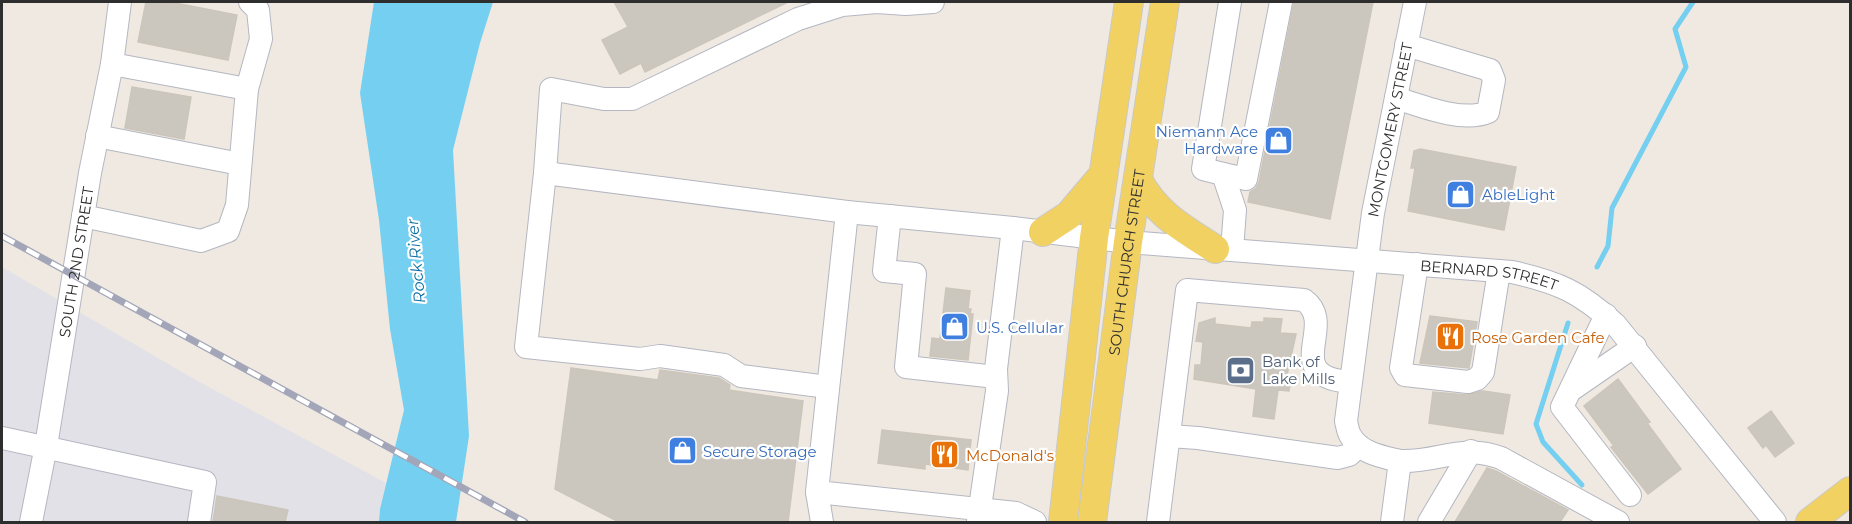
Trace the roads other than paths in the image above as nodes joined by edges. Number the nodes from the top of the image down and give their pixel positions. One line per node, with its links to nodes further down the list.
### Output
1 (120, 2): 10 (street, SOUTH 2ND STREET)
2 (250, 2): 11 (street)
3 (933, 2): 16 (street)
4 (1129, 2): 17 (main road)
5 (1165, 2): 18 (main road, SOUTH CHURCH STREET)
6 (1230, 2): 15 (street)
7 (1281, 2): 15 (street)
8 (1415, 2): 9 (street, MONTGOMERY STREET)
9 (1406, 45): 12 (street, MONTGOMERY STREET); 12 (street)
10 (112, 63): 11 (street); 13 (street, SOUTH 2ND STREET)
11 (247, 89): 14 (street)
12 (1396, 98): 27 (street, MONTGOMERY STREET)
13 (97, 136): 14 (street); 20 (street, SOUTH 2ND STREET)
14 (240, 164): 20 (street)
15 (1213, 171): 26 (street)
16 (545, 173): 19 (street, BERNARD STREET); 34 (street)
17 (1103, 175): 23 (main road); 24 (main road)
18 (1138, 180): 25 (main road, SOUTH CHURCH STREET); 26 (main road)
19 (848, 212): 21 (street, BERNARD STREET); 34 (street)
20 (83, 216): 38 (street, SOUTH 2ND STREET)
21 (890, 216): 22 (street, BERNARD STREET); 32 (street)
22 (1013, 228): 23 (street, BERNARD STREET); 32 (street)
23 (1043, 232): 24 (street, BERNARD STREET)
24 (1094, 238): 25 (street, BERNARD STREET); 50 (main road)
25 (1128, 242): 26 (street, BERNARD STREET); 51 (main road, SOUTH CHURCH STREET)
26 (1224, 250): 27 (street, BERNARD STREET)
27 (1366, 260): 28 (street, BERNARD STREET); 33 (street, MONTGOMERY STREET)
28 (1416, 264): 29 (street, BERNARD STREET); 29 (street)
29 (1499, 271): 30 (street, BERNARD STREET)
30 (1606, 315): 31 (street, BERNARD STREET); 35 (street)
31 (1635, 346): 35 (street); 56 (street, BERNARD STREET)
32 (996, 377): 45 (street)
33 (1350, 382): 36 (street); 39 (street, MONTGOMERY STREET)
34 (828, 387): 43 (street)
35 (1570, 390): 44 (street)
36 (1168, 436): 39 (street); 52 (street)
37 (2, 438): 38 (street)
38 (46, 446): 47 (street, SOUTH 2ND STREET); 48 (street)
39 (1359, 446): 41 (street)
40 (1471, 451): 41 (street); 54 (street); 55 (street)
41 (1400, 461): 53 (street)
42 (1851, 491): 57 (main road)
43 (817, 492): 45 (street); 46 (street)
44 (1630, 495)
45 (979, 515): 49 (street)
46 (825, 521)
47 (31, 522)
48 (199, 522)
49 (1035, 522)
50 (1063, 522)
51 (1092, 522)
52 (1158, 522)
53 (1392, 522)
54 (1429, 522)
55 (1618, 522)
56 (1775, 522)
57 (1810, 522)

